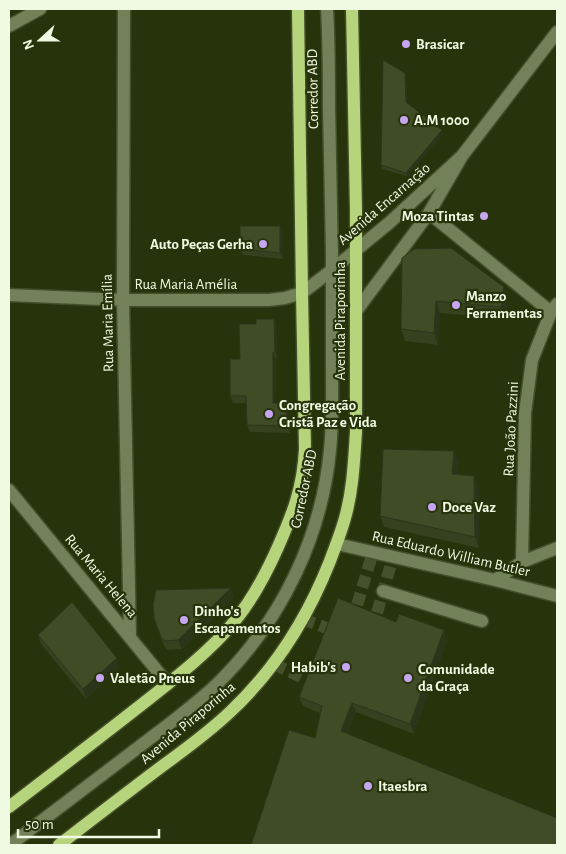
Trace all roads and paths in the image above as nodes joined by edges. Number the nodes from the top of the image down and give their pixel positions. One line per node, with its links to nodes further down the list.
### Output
1 (40, 9): 6 (street)
2 (124, 9): 14 (street, Rua Maria Emília)
3 (298, 9): 12 (main road)
4 (327, 9): 11 (street, Corredor ABD)
5 (352, 9): 10 (main road, Avenida Piraporinha)
6 (9, 26)
7 (557, 32): 8 (street, Avenida Encarnação)
8 (462, 156): 9 (street, Avenida Encarnação); 10 (street, Avenida Encarnação)
9 (429, 213): 15 (street); 16 (street, Avenida Encarnação)
10 (356, 250): 11 (street, Avenida Encarnação); 16 (main road, Avenida Piraporinha)
11 (332, 270): 12 (street, Avenida Encarnação); 28 (street, Corredor ABD)
12 (302, 292): 14 (street, Rua Maria Amélia); 26 (main road)
13 (9, 295): 14 (street, Rua Maria Amélia)
14 (123, 300): 25 (street, Rua Maria Emília)
15 (554, 308): 20 (street, Rua João Pazzini)
16 (357, 310): 18 (main road, Avenida Piraporinha)
17 (9, 490): 25 (street, Rua Maria Helena)
18 (336, 544): 21 (street, Rua Eduardo William Butler); 29 (main road, Avenida Piraporinha)
19 (557, 548): 20 (street)
20 (522, 562): 21 (street)
21 (495, 580): 23 (street, Rua Eduardo William Butler)
22 (383, 590): 24 (street)
23 (557, 596)
24 (482, 621)
25 (130, 636): 26 (street, Rua Maria Helena)
26 (168, 684): 27 (main road)
27 (9, 807)
28 (10, 845)
29 (59, 845)

